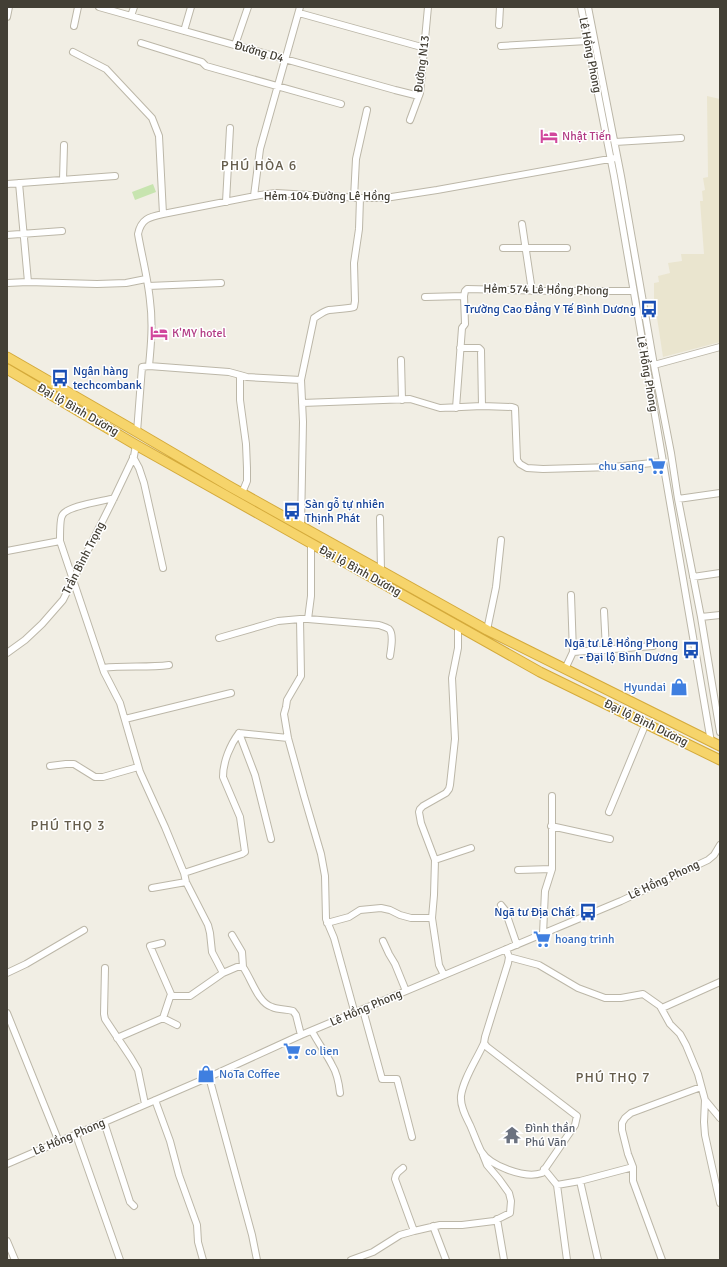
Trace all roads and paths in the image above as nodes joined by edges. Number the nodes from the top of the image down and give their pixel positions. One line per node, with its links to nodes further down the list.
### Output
1 (9, 7): 13 (street)
2 (78, 7): 15 (street)
3 (99, 7): 12 (street, Đường D4)
4 (134, 7): 12 (street)
5 (190, 7): 16 (street)
6 (248, 7): 19 (street)
7 (428, 7): 21 (street, Đường N13)
8 (500, 7): 14 (street)
9 (581, 7): 17 (street, Lê Hồng Phong)
10 (588, 7): 31 (street, Lê Hồng Phong)
11 (299, 10): 21 (street); 23 (street)
12 (131, 16): 16 (street, Đường D4)
13 (7, 17)
14 (499, 25)
15 (74, 26)
16 (184, 30): 19 (street, Đường D4)
17 (588, 42): 20 (street); 34 (street, Lê Hồng Phong)
18 (141, 43): 24 (street)
19 (235, 45): 23 (street, Đường D4)
20 (502, 46)
21 (425, 48): 25 (street, Đường N13)
22 (73, 52): 42 (street)
23 (285, 59): 24 (street); 25 (street, Đường D4)
24 (277, 86): 26 (street); 39 (street)
25 (419, 96): 28 (street, Đường N13)
26 (341, 104)
27 (367, 110): 40 (street)
28 (410, 120)
29 (230, 128): 41 (street)
30 (681, 138): 31 (street)
31 (615, 142): 33 (street, Lê Hồng Phong)
32 (64, 145): 36 (street)
33 (618, 158): 34 (street, Hẻm 104 Đường Lê Hồng); 63 (street, Lê Hồng Phong)
34 (610, 159): 40 (street, Hẻm 104 Đường Lê Hồng); 56 (street, Lê Hồng Phong)
35 (115, 176): 36 (street)
36 (63, 180): 37 (street)
37 (19, 183): 38 (street); 45 (street)
38 (7, 184)
39 (254, 196): 40 (street, Hẻm 104 Đường Lê Hồng); 41 (street, Hẻm 104 Đường Lê Hồng)
40 (357, 198): 67 (street)
41 (226, 202): 42 (street, Hẻm 104 Đường Lê Hồng)
42 (163, 214): 50 (street, Hẻm 104 Đường Lê Hồng)
43 (522, 224): 49 (street)
44 (62, 231): 45 (street)
45 (24, 234): 46 (street); 51 (street)
46 (7, 235)
47 (503, 248): 49 (street)
48 (567, 248): 49 (street)
49 (526, 249): 55 (street)
50 (146, 279): 51 (street); 54 (street, Hẻm 104 Đường Lê Hồng)
51 (28, 282): 52 (street)
52 (7, 283)
53 (221, 284): 54 (street)
54 (148, 286): 64 (street, Hẻm 104 Đường Lê Hồng)
55 (532, 291): 56 (street, Hẻm 574 Lê Hồng Phong); 57 (street, Hẻm 574 Lê Hồng Phong)
56 (633, 291): 75 (street, Lê Hồng Phong)
57 (464, 296): 58 (street); 60 (street)
58 (425, 297)
59 (720, 347): 63 (street)
60 (460, 348): 70 (street); 71 (street)
61 (7, 357): 72 (highway, Đại lộ Bình Dương)
62 (402, 360): 68 (street)
63 (654, 365): 79 (street, Lê Hồng Phong)
64 (150, 366): 66 (street); 72 (street)
65 (7, 369): 73 (highway, Đại lộ Bình Dương)
66 (240, 375): 67 (street); 76 (street)
67 (301, 380): 69 (street)
68 (402, 400): 69 (street); 71 (street)
69 (302, 403): 81 (street)
70 (482, 406): 71 (street); 75 (street)
71 (456, 408)
72 (137, 432): 73 (highway); 76 (highway, Đại lộ Bình Dương)
73 (136, 445): 74 (street, Trần Bình Trọng); 84 (highway, Đại lộ Bình Dương)
74 (133, 457): 78 (street, Trần Bình Trọng); 86 (street)
75 (662, 462): 114 (street, Lê Hồng Phong)
76 (242, 493): 81 (highway, Đại lộ Bình Dương)
77 (720, 493): 79 (street)
78 (114, 498): 83 (street); 90 (street, Trần Bình Trọng)
79 (678, 499): 89 (street, Lê Hồng Phong)
80 (380, 518): 87 (street)
81 (301, 526): 87 (highway, Đại lộ Bình Dương)
82 (501, 540): 98 (street)
83 (60, 541): 85 (street); 90 (street)
84 (311, 543): 95 (street); 97 (highway, Đại lộ Bình Dương)
85 (7, 550)
86 (163, 568)
87 (381, 571): 98 (highway, Đại lộ Bình Dương)
88 (720, 573): 89 (street)
89 (693, 577): 94 (street, Lê Hồng Phong)
90 (74, 578): 103 (street, Trần Bình Trọng); 106 (street)
91 (570, 595): 102 (street)
92 (604, 611): 101 (street)
93 (720, 615): 94 (street)
94 (701, 617): 111 (street, Lê Hồng Phong)
95 (308, 618): 96 (street); 104 (street)
96 (300, 619): 99 (street); 113 (street)
97 (458, 626): 110 (highway, Đại lộ Bình Dương); 127 (street)
98 (487, 630): 107 (highway, Đại lộ Bình Dương)
99 (219, 638)
100 (653, 646): 101 (street)
101 (606, 650): 102 (street)
102 (573, 652): 107 (street)
103 (7, 653)
104 (390, 656)
105 (169, 664): 106 (street)
106 (103, 668): 109 (street)
107 (565, 669): 114 (highway, Đại lộ Bình Dương)
108 (231, 693): 109 (street)
109 (125, 719): 118 (street)
110 (646, 724): 116 (highway, Đại lộ Bình Dương); 121 (street)
111 (720, 732)
112 (239, 733): 113 (street); 123 (street); 130 (street)
113 (288, 738): 135 (street)
114 (711, 742): 115 (highway, Đại lộ Bình Dương); 116 (highway)
115 (720, 746)
116 (716, 758): 119 (street)
117 (50, 766): 118 (street)
118 (138, 767): 130 (street)
119 (720, 767)
120 (552, 796): 122 (street)
121 (609, 812)
122 (552, 826): 124 (street); 128 (street)
123 (272, 839)
124 (610, 839)
125 (720, 845): 137 (street, Lê Hồng Phong)
126 (471, 848): 127 (street)
127 (435, 860): 134 (street)
128 (552, 869): 129 (street); 137 (street)
129 (518, 870)
130 (184, 873): 131 (street)
131 (186, 882): 132 (street); 147 (street)
132 (152, 888)
133 (501, 905): 141 (street)
134 (432, 918): 135 (street); 148 (street)
135 (327, 922): 155 (street)
136 (84, 930): 146 (street)
137 (543, 934): 141 (street, Lê Hồng Phong)
138 (232, 935): 144 (street)
139 (383, 941): 150 (street)
140 (162, 943): 151 (street)
141 (517, 945): 142 (street, Lê Hồng Phong)
142 (506, 949): 143 (street); 148 (street, Lê Hồng Phong)
143 (509, 957): 152 (street); 161 (street)
144 (243, 967): 147 (street); 159 (street)
145 (105, 968): 160 (street)
146 (7, 973)
147 (223, 973): 151 (street)
148 (444, 975): 150 (street, Lê Hồng Phong)
149 (720, 982): 152 (street)
150 (406, 991): 153 (street, Lê Hồng Phong)
151 (170, 996): 156 (street)
152 (662, 1008): 163 (street)
153 (363, 1010): 155 (street, Lê Hồng Phong); 171 (street)
154 (7, 1013): 172 (street)
155 (354, 1014): 158 (street, Lê Hồng Phong)
156 (164, 1018): 157 (street); 160 (street)
157 (177, 1026)
158 (312, 1031): 159 (street, Lê Hồng Phong); 164 (street)
159 (301, 1035): 162 (street, Lê Hồng Phong)
160 (117, 1038): 167 (street)
161 (484, 1043): 173 (street); 177 (street)
162 (209, 1077): 165 (street, Lê Hồng Phong); 189 (street)
163 (701, 1088): 166 (street); 175 (street)
164 (340, 1093)
165 (155, 1100): 167 (street, Lê Hồng Phong); 188 (street)
166 (705, 1100): 168 (street); 180 (street)
167 (145, 1104): 169 (street, Lê Hồng Phong)
168 (720, 1118)
169 (104, 1122): 170 (street, Lê Hồng Phong); 181 (street)
170 (76, 1135): 172 (street, Lê Hồng Phong); 187 (street)
171 (412, 1137)
172 (59, 1142): 174 (street, Lê Hồng Phong)
173 (482, 1152): 177 (street); 182 (street)
174 (7, 1164)
175 (633, 1167): 178 (street); 195 (street)
176 (403, 1168): 184 (street)
177 (544, 1169): 179 (street)
178 (580, 1181): 179 (street); 194 (street)
179 (557, 1185): 193 (street)
180 (720, 1203)
181 (134, 1206)
182 (497, 1219): 183 (street); 192 (street)
183 (433, 1226): 184 (street); 191 (street)
184 (414, 1231): 190 (street)
185 (7, 1241): 186 (street)
186 (15, 1260)
187 (120, 1260)
188 (204, 1260)
189 (257, 1260)
190 (351, 1260)
191 (446, 1260)
192 (504, 1260)
193 (567, 1260)
194 (598, 1260)
195 (662, 1260)

